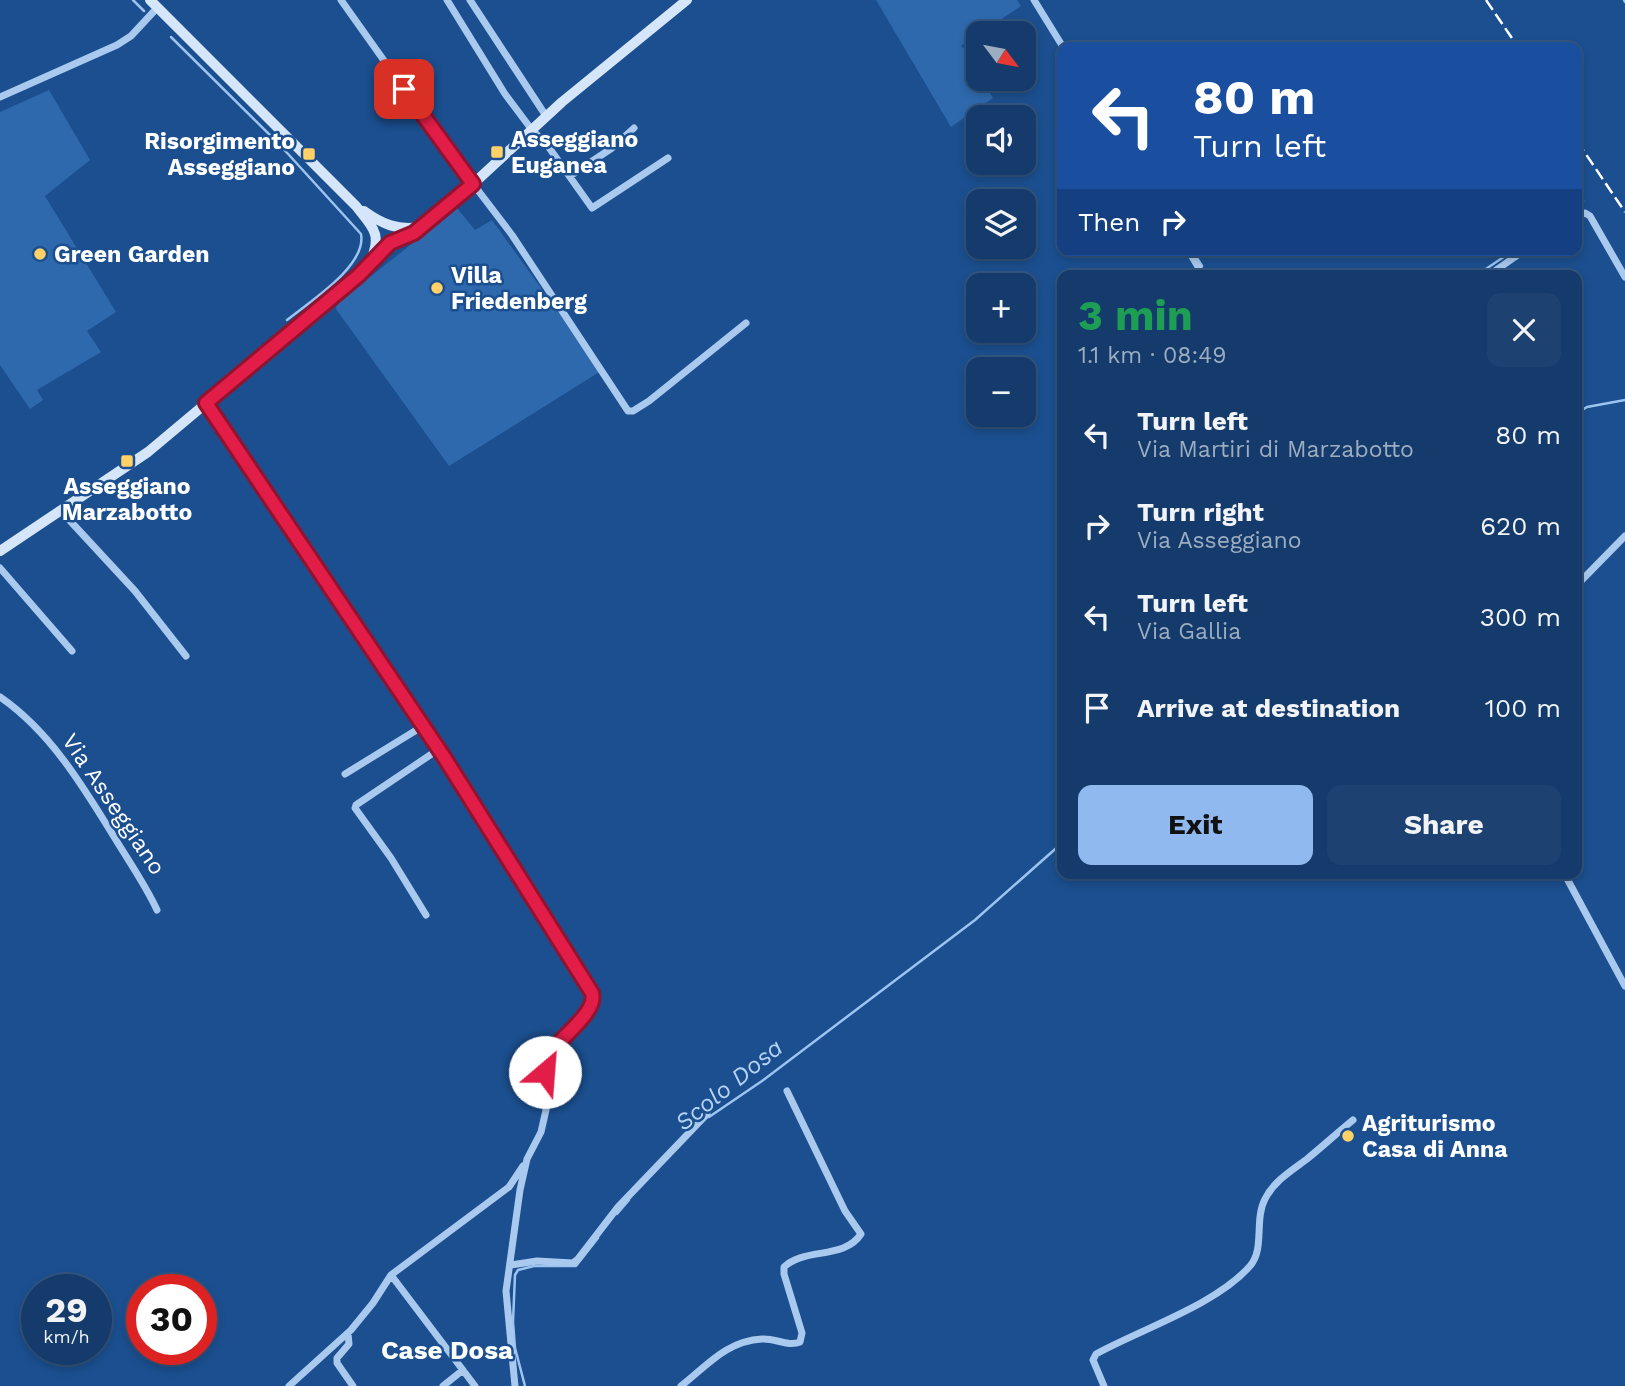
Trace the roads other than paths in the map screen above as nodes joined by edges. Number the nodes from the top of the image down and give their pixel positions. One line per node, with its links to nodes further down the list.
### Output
1 (341, 0): 14 (street)
2 (447, 0): 11 (street)
3 (470, 0): 9 (street)
4 (687, 0): 9 (street)
5 (1034, 0): 7 (street)
6 (153, 4): 8 (street); 15 (street)
7 (1060, 42)
8 (0, 97)
9 (545, 116): 11 (street)
10 (634, 128): 13 (street)
11 (532, 130): 13 (street); 14 (street)
12 (668, 158): 13 (street)
13 (569, 176)
14 (473, 184): 18 (street); 25 (street)
15 (356, 206): 17 (street); 19 (street)
16 (1582, 213): 24 (street)
17 (388, 226): 18 (street); 19 (street); 20 (street)
18 (422, 226): 20 (street)
19 (377, 237): 20 (street); 22 (street)
20 (391, 242): 22 (street)
21 (1516, 256): 23 (street)
22 (368, 267): 26 (street)
23 (1496, 270)
24 (1625, 277)
25 (746, 323)
26 (206, 403): 27 (street); 35 (street)
27 (61, 511): 29 (street); 33 (street)
28 (1625, 536): 31 (street)
29 (0, 551)
30 (0, 569): 32 (street)
31 (1582, 579)
32 (72, 650)
33 (186, 656)
34 (0, 697): 39 (street, Via Asseggiano)
35 (423, 726): 36 (street); 37 (street)
36 (439, 749): 40 (street); 45 (street)
37 (345, 774)
38 (1567, 879): 41 (street)
39 (158, 910)
40 (425, 915)
41 (1625, 986)
42 (787, 1091): 57 (street)
43 (707, 1114): 48 (street)
44 (1353, 1120): 58 (street)
45 (527, 1159): 46 (street); 47 (street)
46 (513, 1183): 47 (street); 49 (street)
47 (520, 1190): 48 (street)
48 (511, 1265): 56 (street)
49 (391, 1275): 50 (street); 51 (street)
50 (348, 1333): 52 (street); 53 (street)
51 (463, 1370): 54 (street); 55 (street)
52 (289, 1386)
53 (353, 1386)
54 (443, 1386)
55 (475, 1386)
56 (516, 1386)
57 (681, 1386)
58 (1104, 1386)

